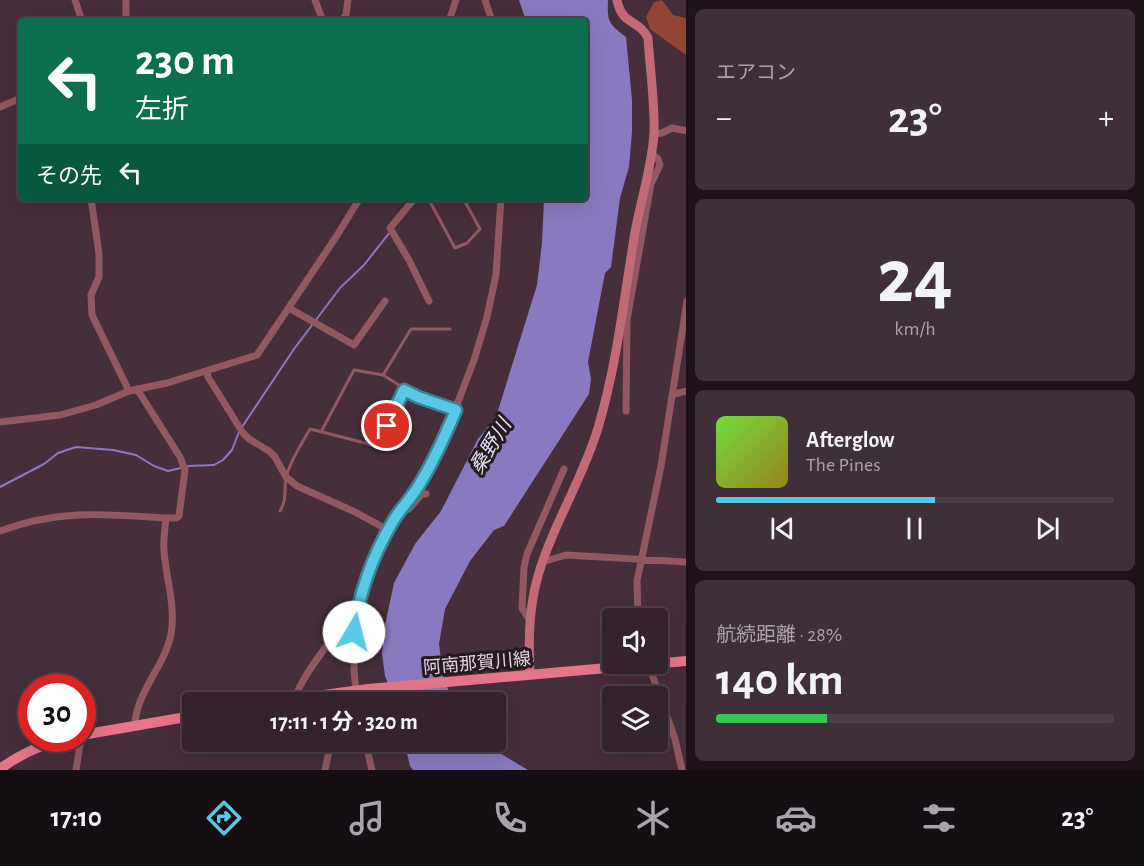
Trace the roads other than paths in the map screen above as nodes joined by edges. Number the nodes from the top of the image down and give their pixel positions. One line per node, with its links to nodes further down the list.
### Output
1 (75, 0): 8 (street)
2 (126, 0): 9 (street)
3 (315, 0): 10 (street)
4 (348, 0): 11 (street)
5 (456, 0): 12 (street)
6 (485, 0): 13 (street)
7 (617, 0): 17 (street)
8 (81, 18)
9 (126, 18)
10 (322, 18)
11 (344, 18)
12 (450, 18)
13 (491, 18)
14 (18, 99): 15 (street)
15 (0, 107)
16 (686, 131): 17 (street)
17 (654, 134): 28 (street)
18 (91, 201): 34 (street)
19 (358, 201): 26 (street)
20 (412, 201): 25 (street)
21 (430, 201): 22 (lane)
22 (465, 201)
23 (501, 201): 37 (street)
24 (385, 301): 26 (street)
25 (429, 301)
26 (289, 308): 30 (street)
27 (686, 308): 36 (street)
28 (624, 318): 38 (street); 49 (street)
29 (450, 329): 31 (lane)
30 (207, 371): 32 (street); 42 (street)
31 (383, 375): 33 (lane); 40 (lane)
32 (137, 389): 34 (street); 45 (street)
33 (404, 390): 37 (lane); 40 (lane)
34 (129, 391): 39 (street)
35 (686, 392): 36 (street)
36 (674, 394): 48 (street)
37 (456, 410): 46 (street)
38 (626, 411)
39 (0, 422)
40 (321, 432): 42 (lane)
41 (564, 469): 53 (street)
42 (286, 477): 44 (lane); 46 (street)
43 (426, 494): 46 (street)
44 (280, 511)
45 (166, 518): 47 (street); 63 (street)
46 (388, 530): 52 (street)
47 (0, 531)
48 (640, 560): 49 (street); 50 (street); 51 (street)
49 (542, 562): 53 (street)
50 (686, 562)
51 (638, 608)
52 (357, 613): 59 (street); 60 (street)
53 (529, 619): 58 (street)
54 (686, 661): 55 (main road, 阿南那賀川線)
55 (668, 662)
56 (602, 668): 58 (main road, 阿南那賀川線)
57 (652, 674): 73 (street)
58 (525, 675): 59 (main road, 阿南那賀川線)
59 (355, 690): 61 (main road, 阿南那賀川線)
60 (296, 692)
61 (340, 692)
62 (182, 718): 63 (main road)
63 (135, 725): 64 (main road)
64 (96, 733)
65 (26, 752): 69 (main road)
66 (79, 752): 70 (street)
67 (329, 752): 71 (street)
68 (368, 752): 72 (street)
69 (2, 764)
70 (76, 770)
71 (325, 770)
72 (372, 770)
73 (682, 770)

